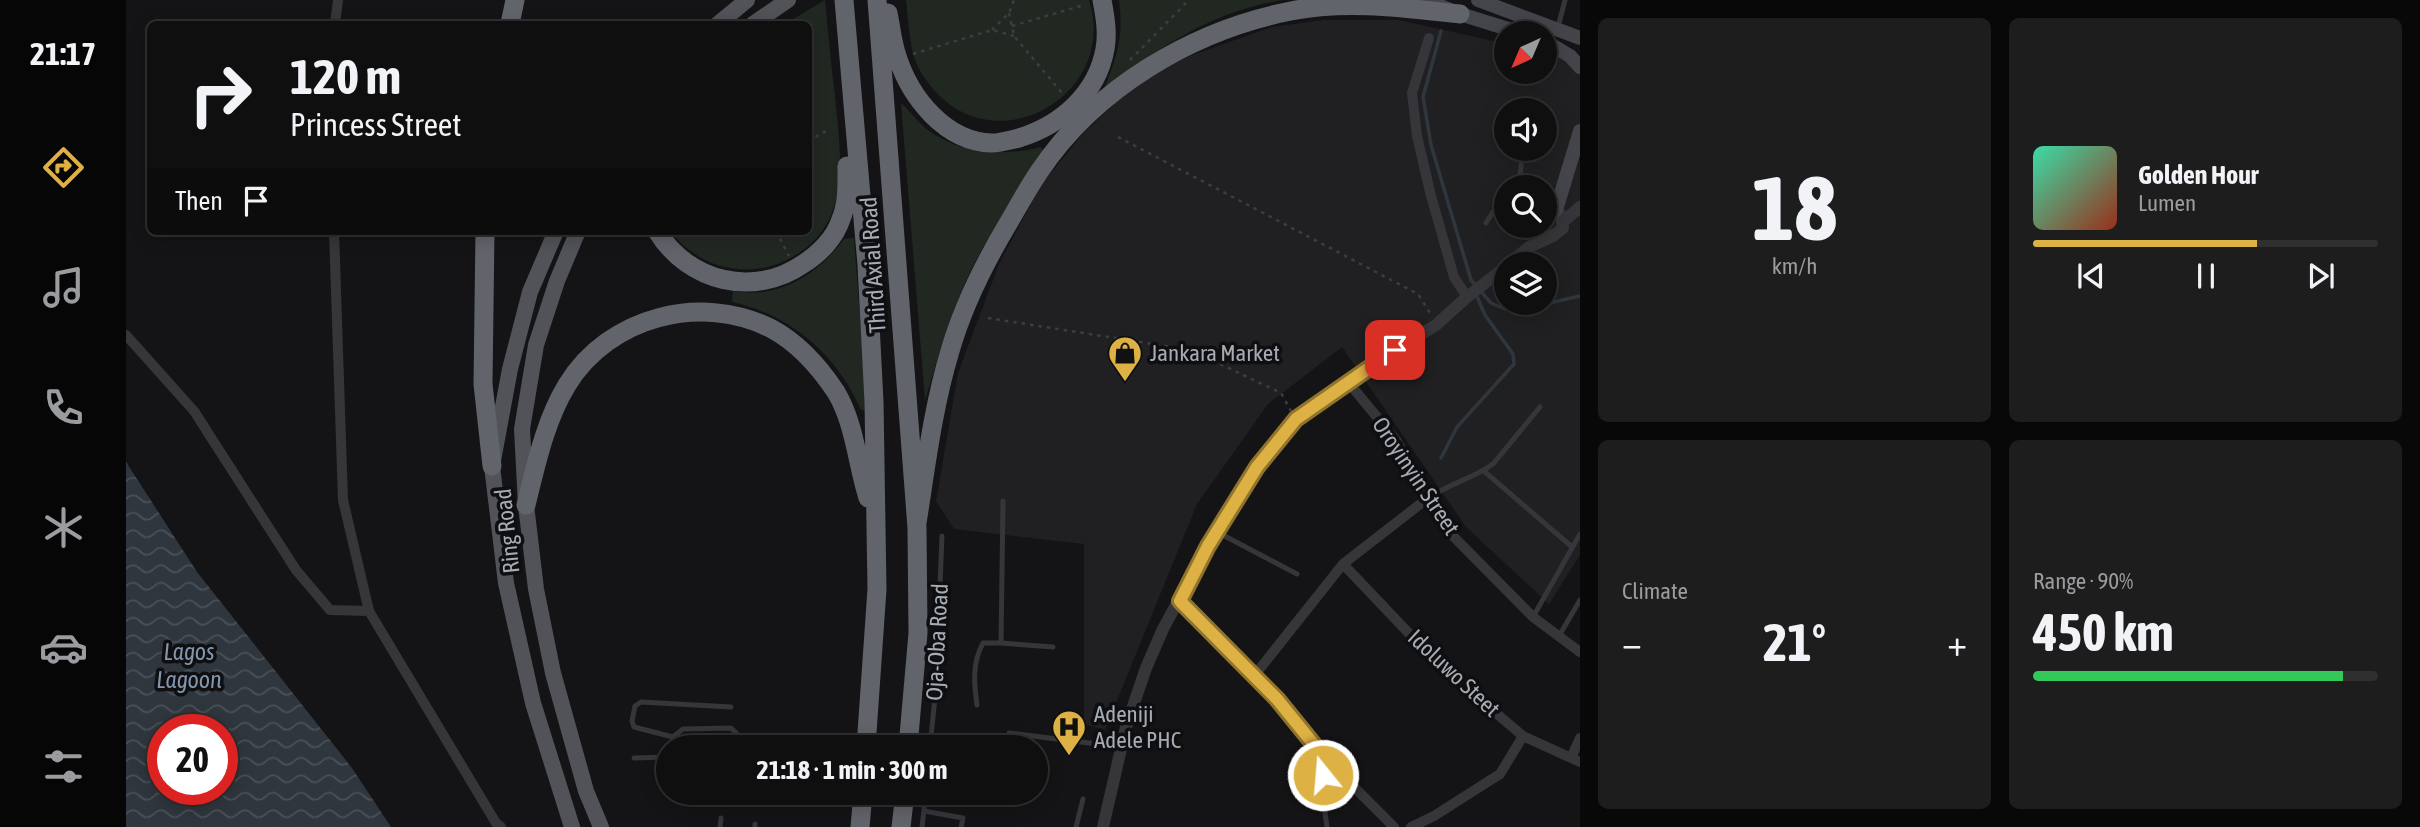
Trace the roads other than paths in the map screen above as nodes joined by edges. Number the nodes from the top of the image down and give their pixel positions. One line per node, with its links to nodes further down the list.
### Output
1 (338, 0): 13 (street)
2 (515, 0): 14 (highway)
3 (747, 0): 15 (main road)
4 (788, 0): 16 (main road)
5 (843, 0): 36 (highway); 51 (highway, Third Axial Road)
6 (877, 0): 52 (highway, Third Axial Road)
7 (886, 0): 11 (highway, bridge)
8 (1426, 0): 12 (main road)
9 (1478, 0): 17 (main road)
10 (1565, 0): 19 (lane)
11 (1093, 2)
12 (1460, 14): 18 (main road); 52 (highway)
13 (335, 21)
14 (511, 21)
15 (722, 21)
16 (757, 21)
17 (1536, 21)
18 (1494, 25)
19 (1558, 29): 21 (main road)
20 (1429, 38): 42 (street)
21 (1580, 38)
22 (1558, 49): 23 (main road)
23 (1580, 67)
24 (1580, 131): 26 (main road)
25 (1580, 206): 28 (street)
26 (1557, 207)
27 (1494, 210): 30 (lane)
28 (1557, 213)
29 (1557, 218): 31 (street)
30 (1486, 223)
31 (1557, 233)
32 (334, 235): 61 (street)
33 (485, 235): 46 (highway)
34 (554, 235): 46 (main road, Ring Road)
35 (576, 235): 50 (main road, Ring Road)
36 (660, 235)
37 (1533, 238): 39 (street)
38 (1549, 238): 39 (street)
39 (1530, 247): 40 (street)
40 (1524, 252)
41 (1494, 276): 42 (street)
42 (1466, 297): 44 (street)
43 (126, 335): 61 (street)
44 (1348, 382): 48 (street, Oroyinyin Street); 53 (street)
45 (1540, 407): 47 (lane)
46 (492, 466): 93 (main road, Ring Road)
47 (1484, 471): 48 (lane); 56 (lane)
48 (1429, 498): 57 (street); 63 (street, Oroyinyin Street)
49 (1003, 501): 66 (lane)
50 (526, 505): 51 (highway); 94 (main road, Ring Road)
51 (874, 517): 76 (highway)
52 (917, 525): 77 (highway)
53 (1217, 532): 58 (lane); 60 (street)
54 (1580, 534): 56 (lane)
55 (942, 536): 78 (lane, Oja-Oba Road)
56 (1572, 547): 63 (lane)
57 (1343, 564): 69 (street); 79 (street, Idoluwo Steet)
58 (1297, 575)
59 (1580, 600): 62 (lane)
60 (1180, 601): 69 (street); 81 (street)
61 (369, 611): 92 (street)
62 (1573, 613): 64 (lane); 65 (lane)
63 (1533, 617): 65 (street, Oroyinyin Street)
64 (1580, 617)
65 (1559, 636): 68 (street, Oroyinyin Street)
66 (1001, 643): 67 (lane); 70 (lane)
67 (1053, 647)
68 (1580, 652)
69 (1254, 676): 83 (street)
70 (977, 705)
71 (732, 707): 73 (lane)
72 (1009, 733): 81 (lane)
73 (665, 735)
74 (676, 735): 75 (lane)
75 (738, 735)
76 (867, 735)
77 (909, 735)
78 (931, 735)
79 (1523, 736): 85 (street, Idoluwo Steet); 104 (street)
80 (1580, 738): 85 (street)
81 (1121, 747): 101 (street)
82 (656, 757): 84 (lane)
83 (1324, 757): 102 (lane); 103 (street)
84 (634, 758)
85 (1575, 760)
86 (1083, 799): 100 (lane)
87 (862, 805): 96 (highway)
88 (904, 805): 97 (highway)
89 (925, 805): 90 (lane)
90 (924, 811): 98 (lane); 99 (lane)
91 (721, 818): 95 (lane)
92 (501, 827)
93 (572, 827)
94 (601, 827)
95 (720, 827)
96 (860, 827)
97 (901, 827)
98 (922, 827)
99 (961, 827)
100 (1076, 827)
101 (1103, 827)
102 (1327, 827)
103 (1394, 827)
104 (1411, 827)

